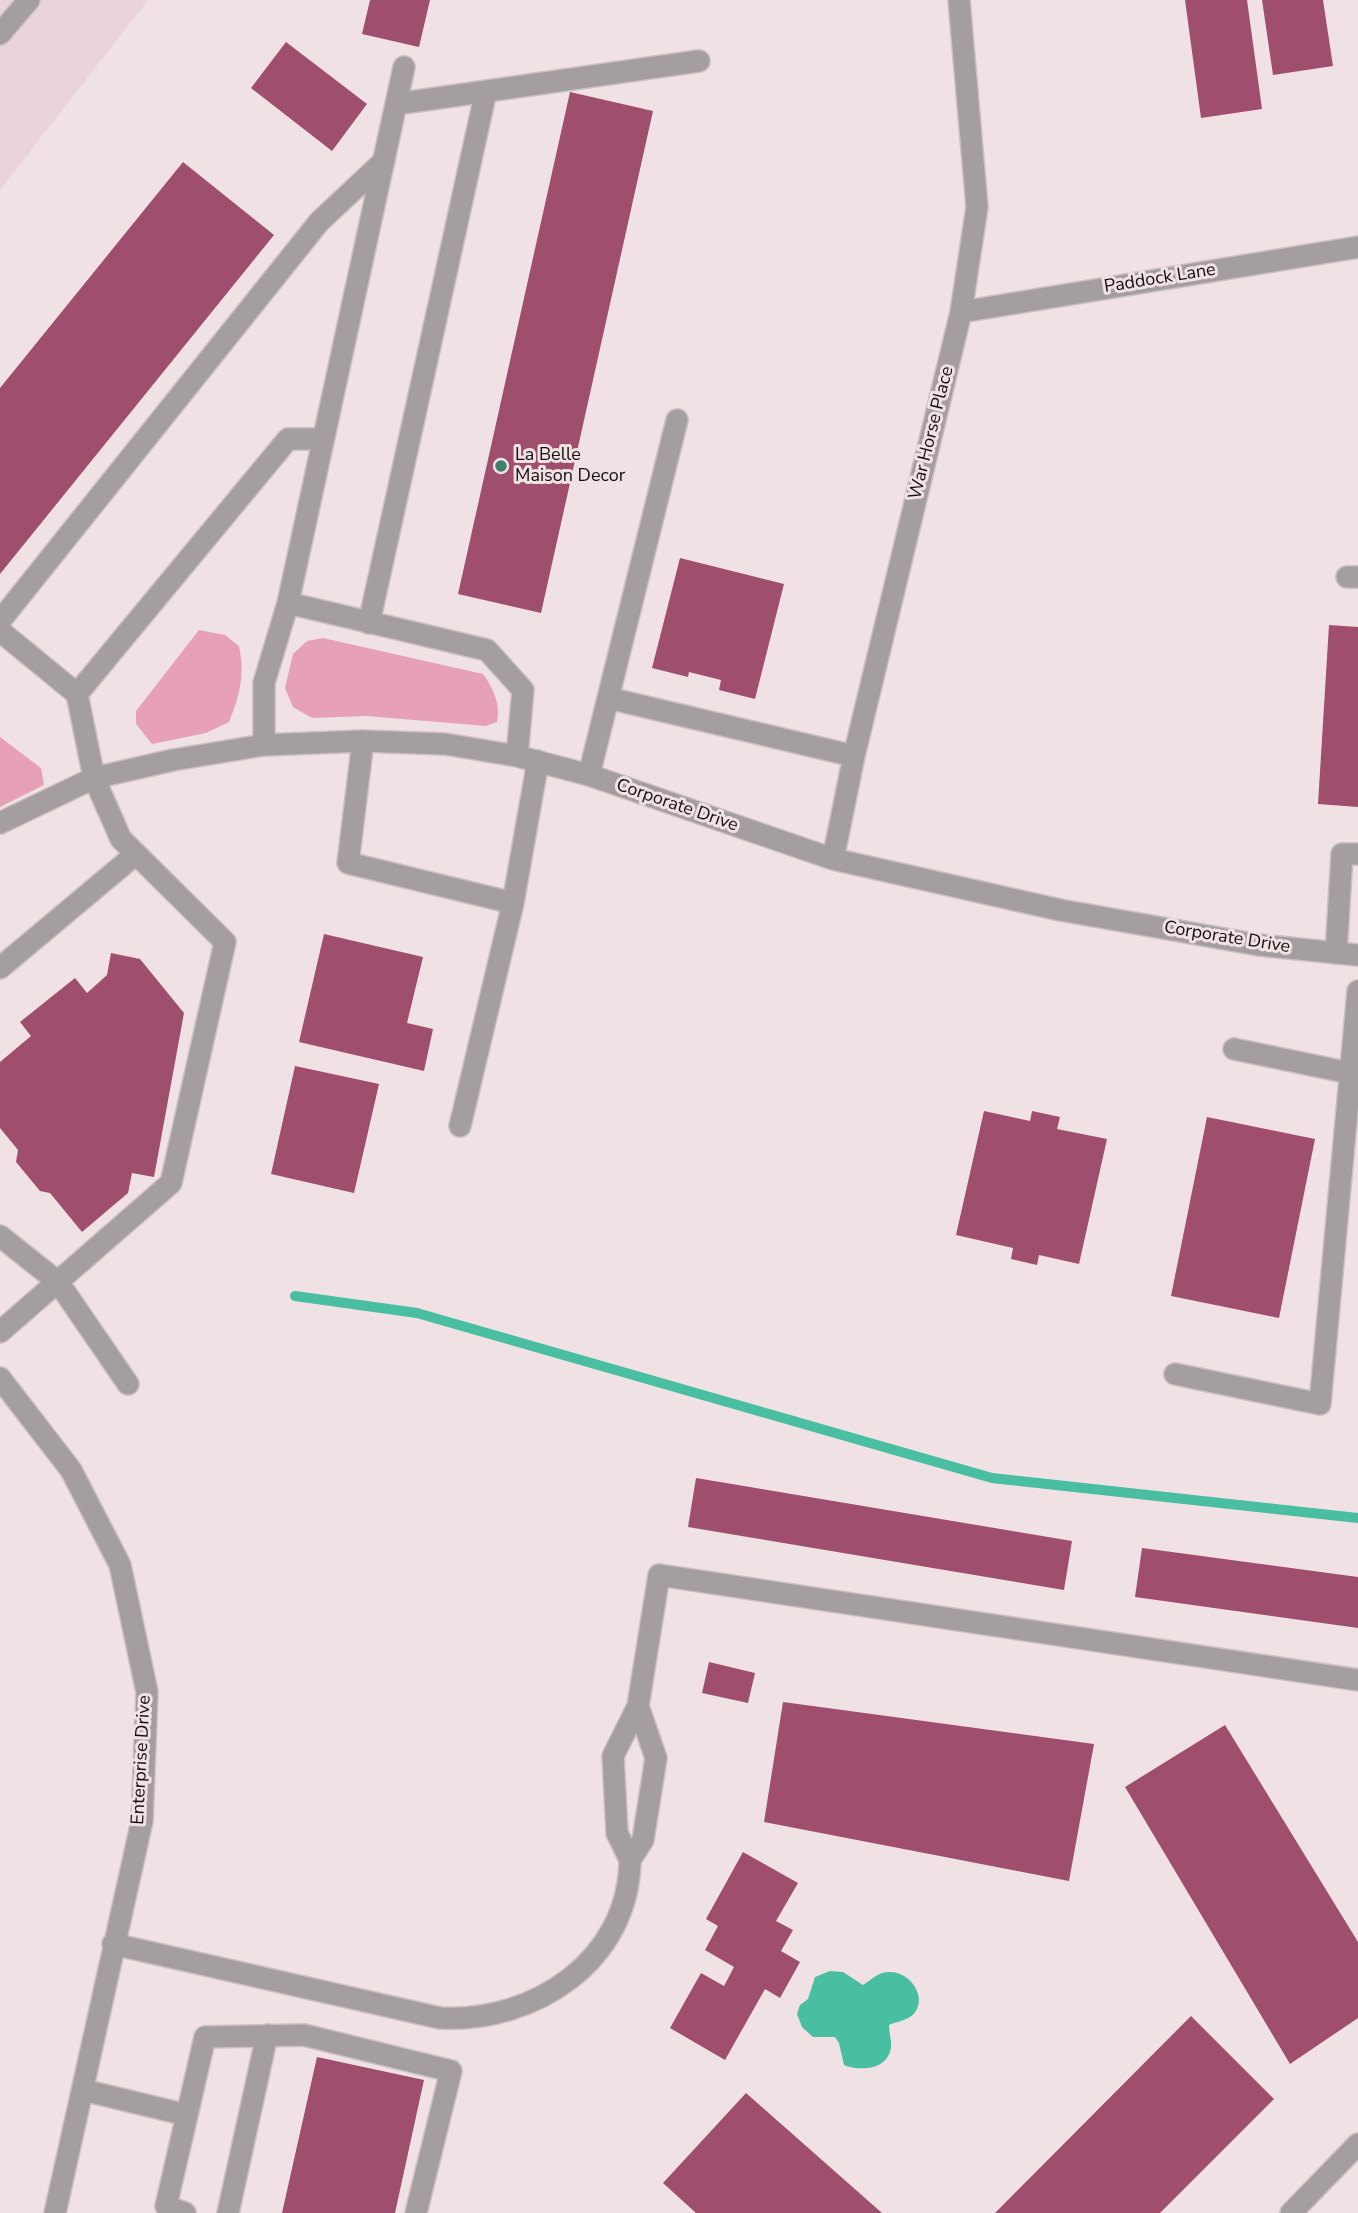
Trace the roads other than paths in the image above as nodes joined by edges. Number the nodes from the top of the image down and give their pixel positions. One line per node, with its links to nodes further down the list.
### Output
1 (29, 0): 3 (street)
2 (959, 0): 10 (street, War Horse Place)
3 (0, 34)
4 (699, 61): 6 (street)
5 (404, 67): 7 (street)
6 (486, 91): 7 (street); 15 (street)
7 (396, 104): 8 (street)
8 (384, 161): 12 (street); 14 (street)
9 (1358, 247): 10 (street, Paddock Lane)
10 (961, 312): 21 (street, War Horse Place)
11 (677, 420): 18 (street)
12 (323, 439): 13 (street); 17 (street)
13 (288, 603): 15 (street); 20 (street)
14 (0, 621)
15 (369, 623): 22 (street)
16 (0, 631): 17 (street)
17 (77, 694): 24 (street)
18 (608, 698): 21 (street); 23 (street)
19 (363, 741): 20 (street, Corporate Drive); 22 (street, Corporate Drive); 29 (street)
20 (264, 745): 24 (street, Corporate Drive)
21 (853, 756): 28 (street, War Horse Place)
22 (527, 759): 23 (street, Corporate Drive); 29 (street)
23 (589, 775): 28 (street, Corporate Drive)
24 (94, 778): 25 (street, Corporate Drive); 26 (street)
25 (0, 823)
26 (136, 854): 32 (street); 38 (street)
27 (1358, 855): 30 (street)
28 (833, 859): 30 (street, Corporate Drive)
29 (513, 903): 36 (street)
30 (1336, 953): 31 (street, Corporate Drive)
31 (1358, 955)
32 (0, 968)
33 (1358, 991): 35 (street)
34 (1234, 1049): 35 (street)
35 (1350, 1073): 40 (street)
36 (460, 1126)
37 (0, 1236): 38 (street)
38 (58, 1282): 39 (street); 42 (street)
39 (0, 1332)
40 (1175, 1374)
41 (0, 1378): 46 (street, Enterprise Drive)
42 (128, 1384)
43 (1358, 1681): 44 (street)
44 (638, 1706): 45 (street); 45 (street)
45 (630, 1860): 46 (street)
46 (113, 1944): 48 (street, Enterprise Drive)
47 (267, 2035): 49 (street); 53 (street); 54 (street)
48 (83, 2090): 49 (street); 51 (street, Enterprise Drive)
49 (187, 2115): 52 (street)
50 (1358, 2144): 55 (street)
51 (55, 2213)
52 (185, 2213)
53 (228, 2213)
54 (416, 2213)
55 (1291, 2213)

